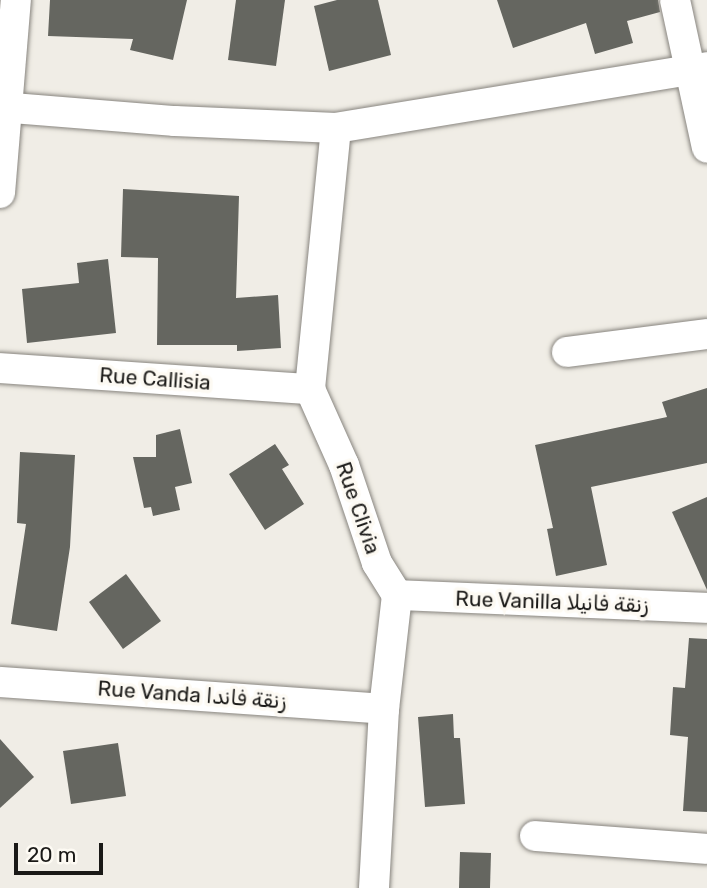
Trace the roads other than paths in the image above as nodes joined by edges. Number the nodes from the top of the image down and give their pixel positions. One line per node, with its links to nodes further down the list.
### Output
1 (16, 0): 4 (street)
2 (675, 0): 3 (street)
3 (698, 69): 5 (street); 6 (street)
4 (4, 107): 5 (street); 7 (street)
5 (336, 128): 11 (street, Rue Clivia)
6 (707, 148)
7 (0, 193)
8 (707, 334): 9 (street)
9 (566, 352)
10 (0, 368): 11 (street, Rue Callisia)
11 (310, 389): 12 (street, Rue Clivia)
12 (397, 595): 13 (street, Rue Vanilla زنقة فانيلا); 15 (street)
13 (707, 608)
14 (0, 682): 15 (street, Rue Vanda زنقة فاندا)
15 (384, 709): 18 (street)
16 (535, 836): 17 (street)
17 (707, 849)
18 (374, 888)

